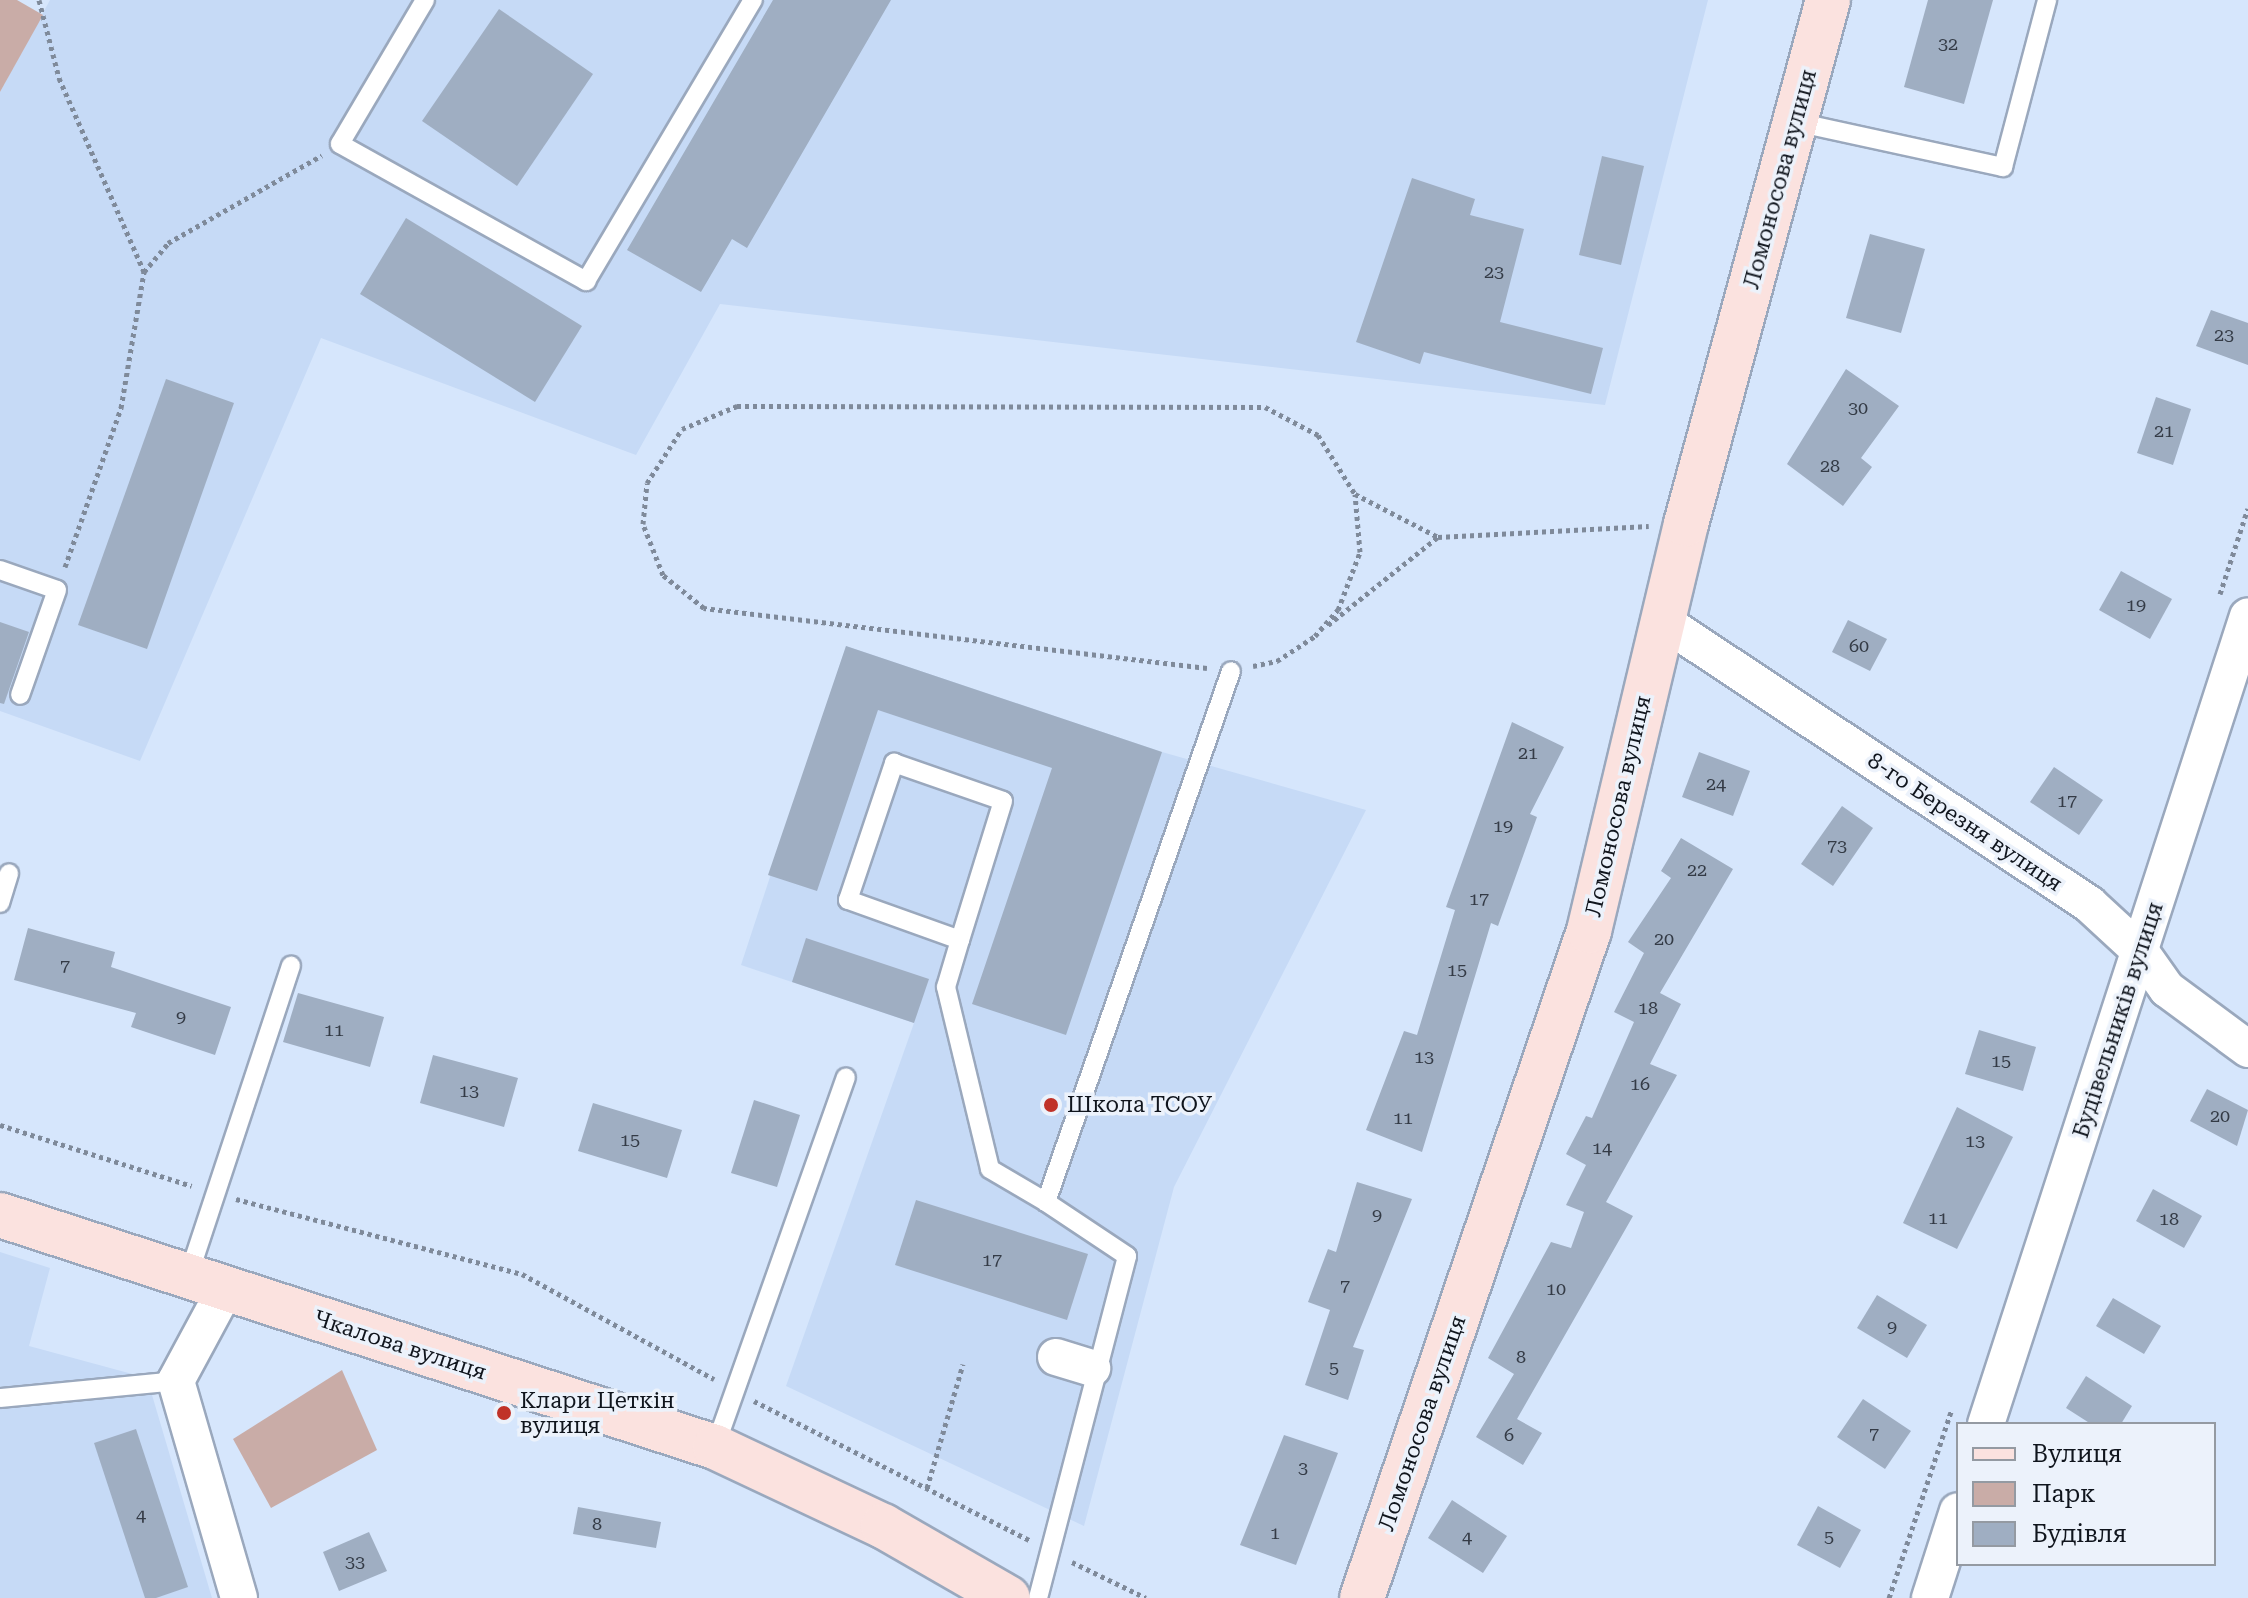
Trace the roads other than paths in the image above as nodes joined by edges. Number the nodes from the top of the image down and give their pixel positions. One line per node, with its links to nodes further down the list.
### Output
1 (425, 0): 2 (lane)
2 (753, 0)
3 (1828, 0): 5 (street, Ломоносова вулиця)
4 (2047, 0): 5 (lane)
5 (1796, 122): 8 (street, Ломоносова вулиця)
6 (0, 570): 10 (lane)
7 (2248, 616): 14 (street, Будівельників вулиця)
8 (1661, 620): 14 (street, 8-го Березня вулиця); 31 (street, Ломоносова вулиця)
9 (1231, 671): 18 (lane)
10 (20, 695)
11 (9, 873): 12 (lane)
12 (0, 903)
13 (960, 940): 13 (lane); 18 (lane)
14 (2140, 951): 16 (street, 8-го Березня вулиця); 25 (street, Будівельників вулиця)
15 (291, 966): 20 (lane)
16 (2248, 1049)
17 (846, 1078): 26 (lane)
18 (1046, 1202): 22 (lane)
19 (0, 1215): 20 (street, Чкалова вулиця)
20 (207, 1284): 23 (street); 26 (street, Чкалова вулиця)
21 (1056, 1357): 22 (street)
22 (1092, 1368): 30 (lane)
23 (176, 1381): 24 (lane); 28 (street)
24 (0, 1398)
25 (1987, 1422)
26 (715, 1447): 29 (street, Чкалова вулиця)
27 (1956, 1517): 32 (street)
28 (239, 1598)
29 (1008, 1598)
30 (1038, 1598)
31 (1362, 1598)
32 (1930, 1598)

